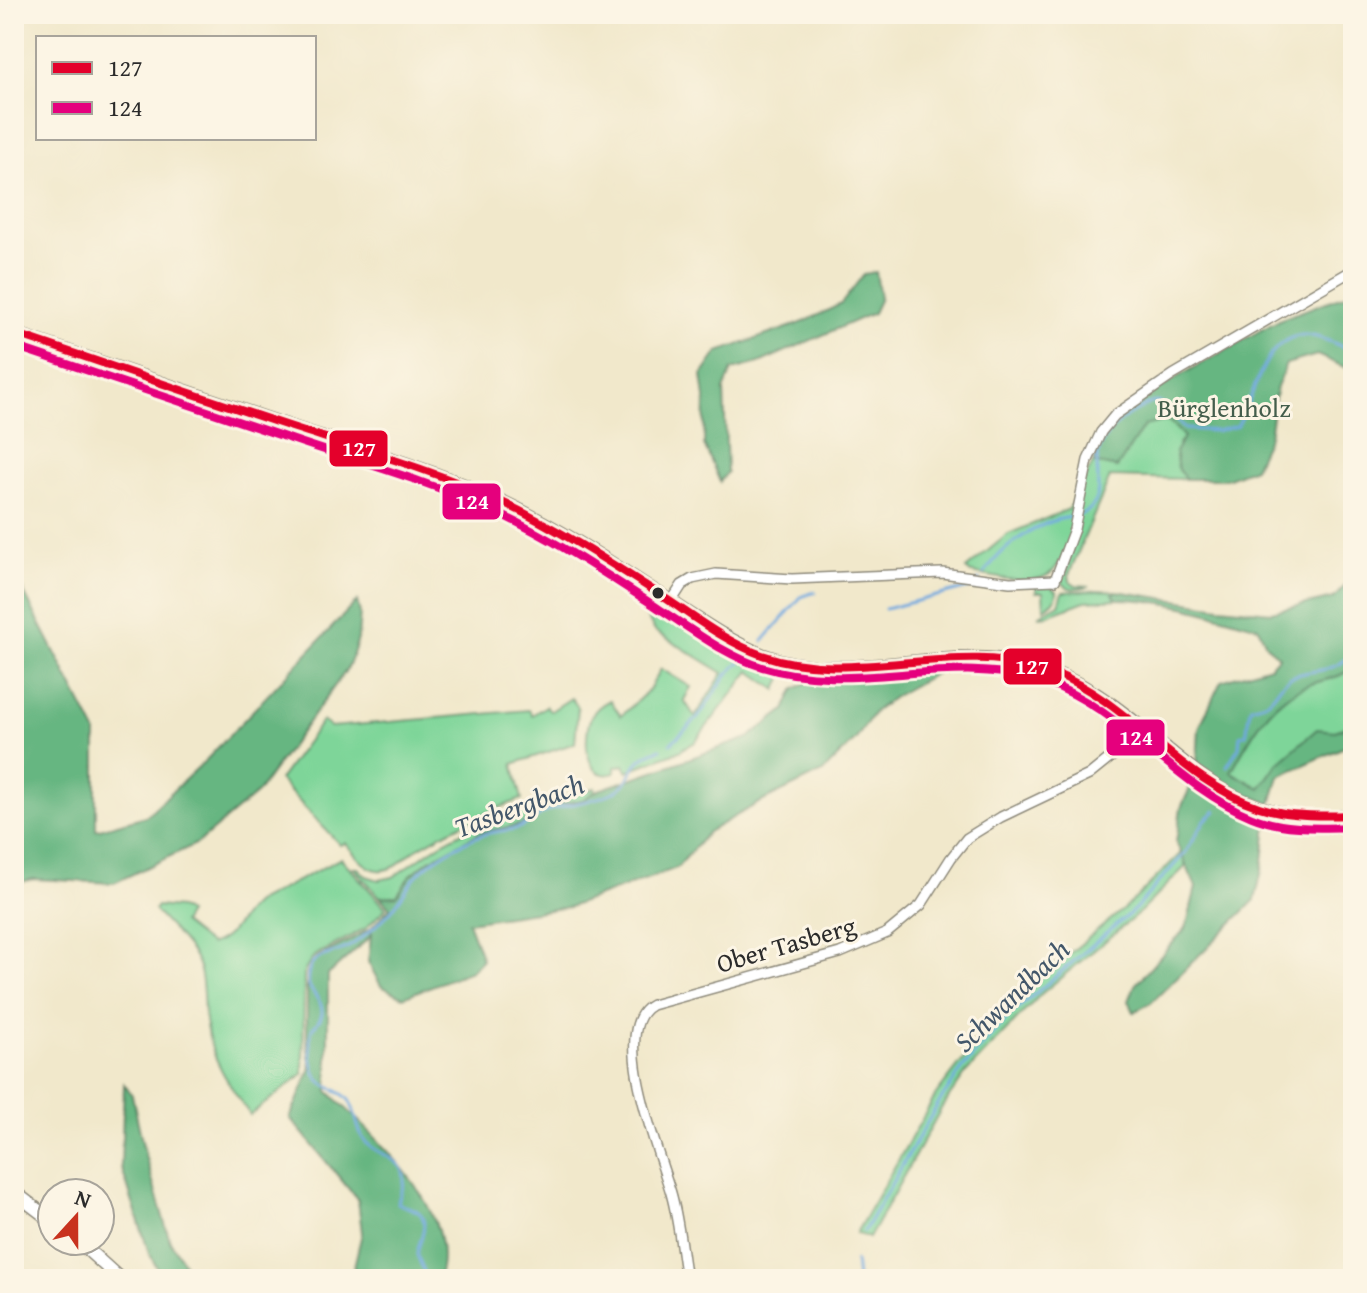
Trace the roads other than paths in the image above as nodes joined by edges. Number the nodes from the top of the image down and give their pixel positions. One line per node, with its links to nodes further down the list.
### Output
1 (1353, 270): 3 (street)
2 (14, 333): 3 (main road)
3 (671, 602): 4 (main road)
4 (1139, 727): 5 (main road); 10 (street, Ober Tasberg)
5 (1353, 815)
6 (14, 1192): 7 (main road)
7 (36, 1209)
8 (96, 1257): 9 (main road)
9 (120, 1279)
10 (686, 1279)

